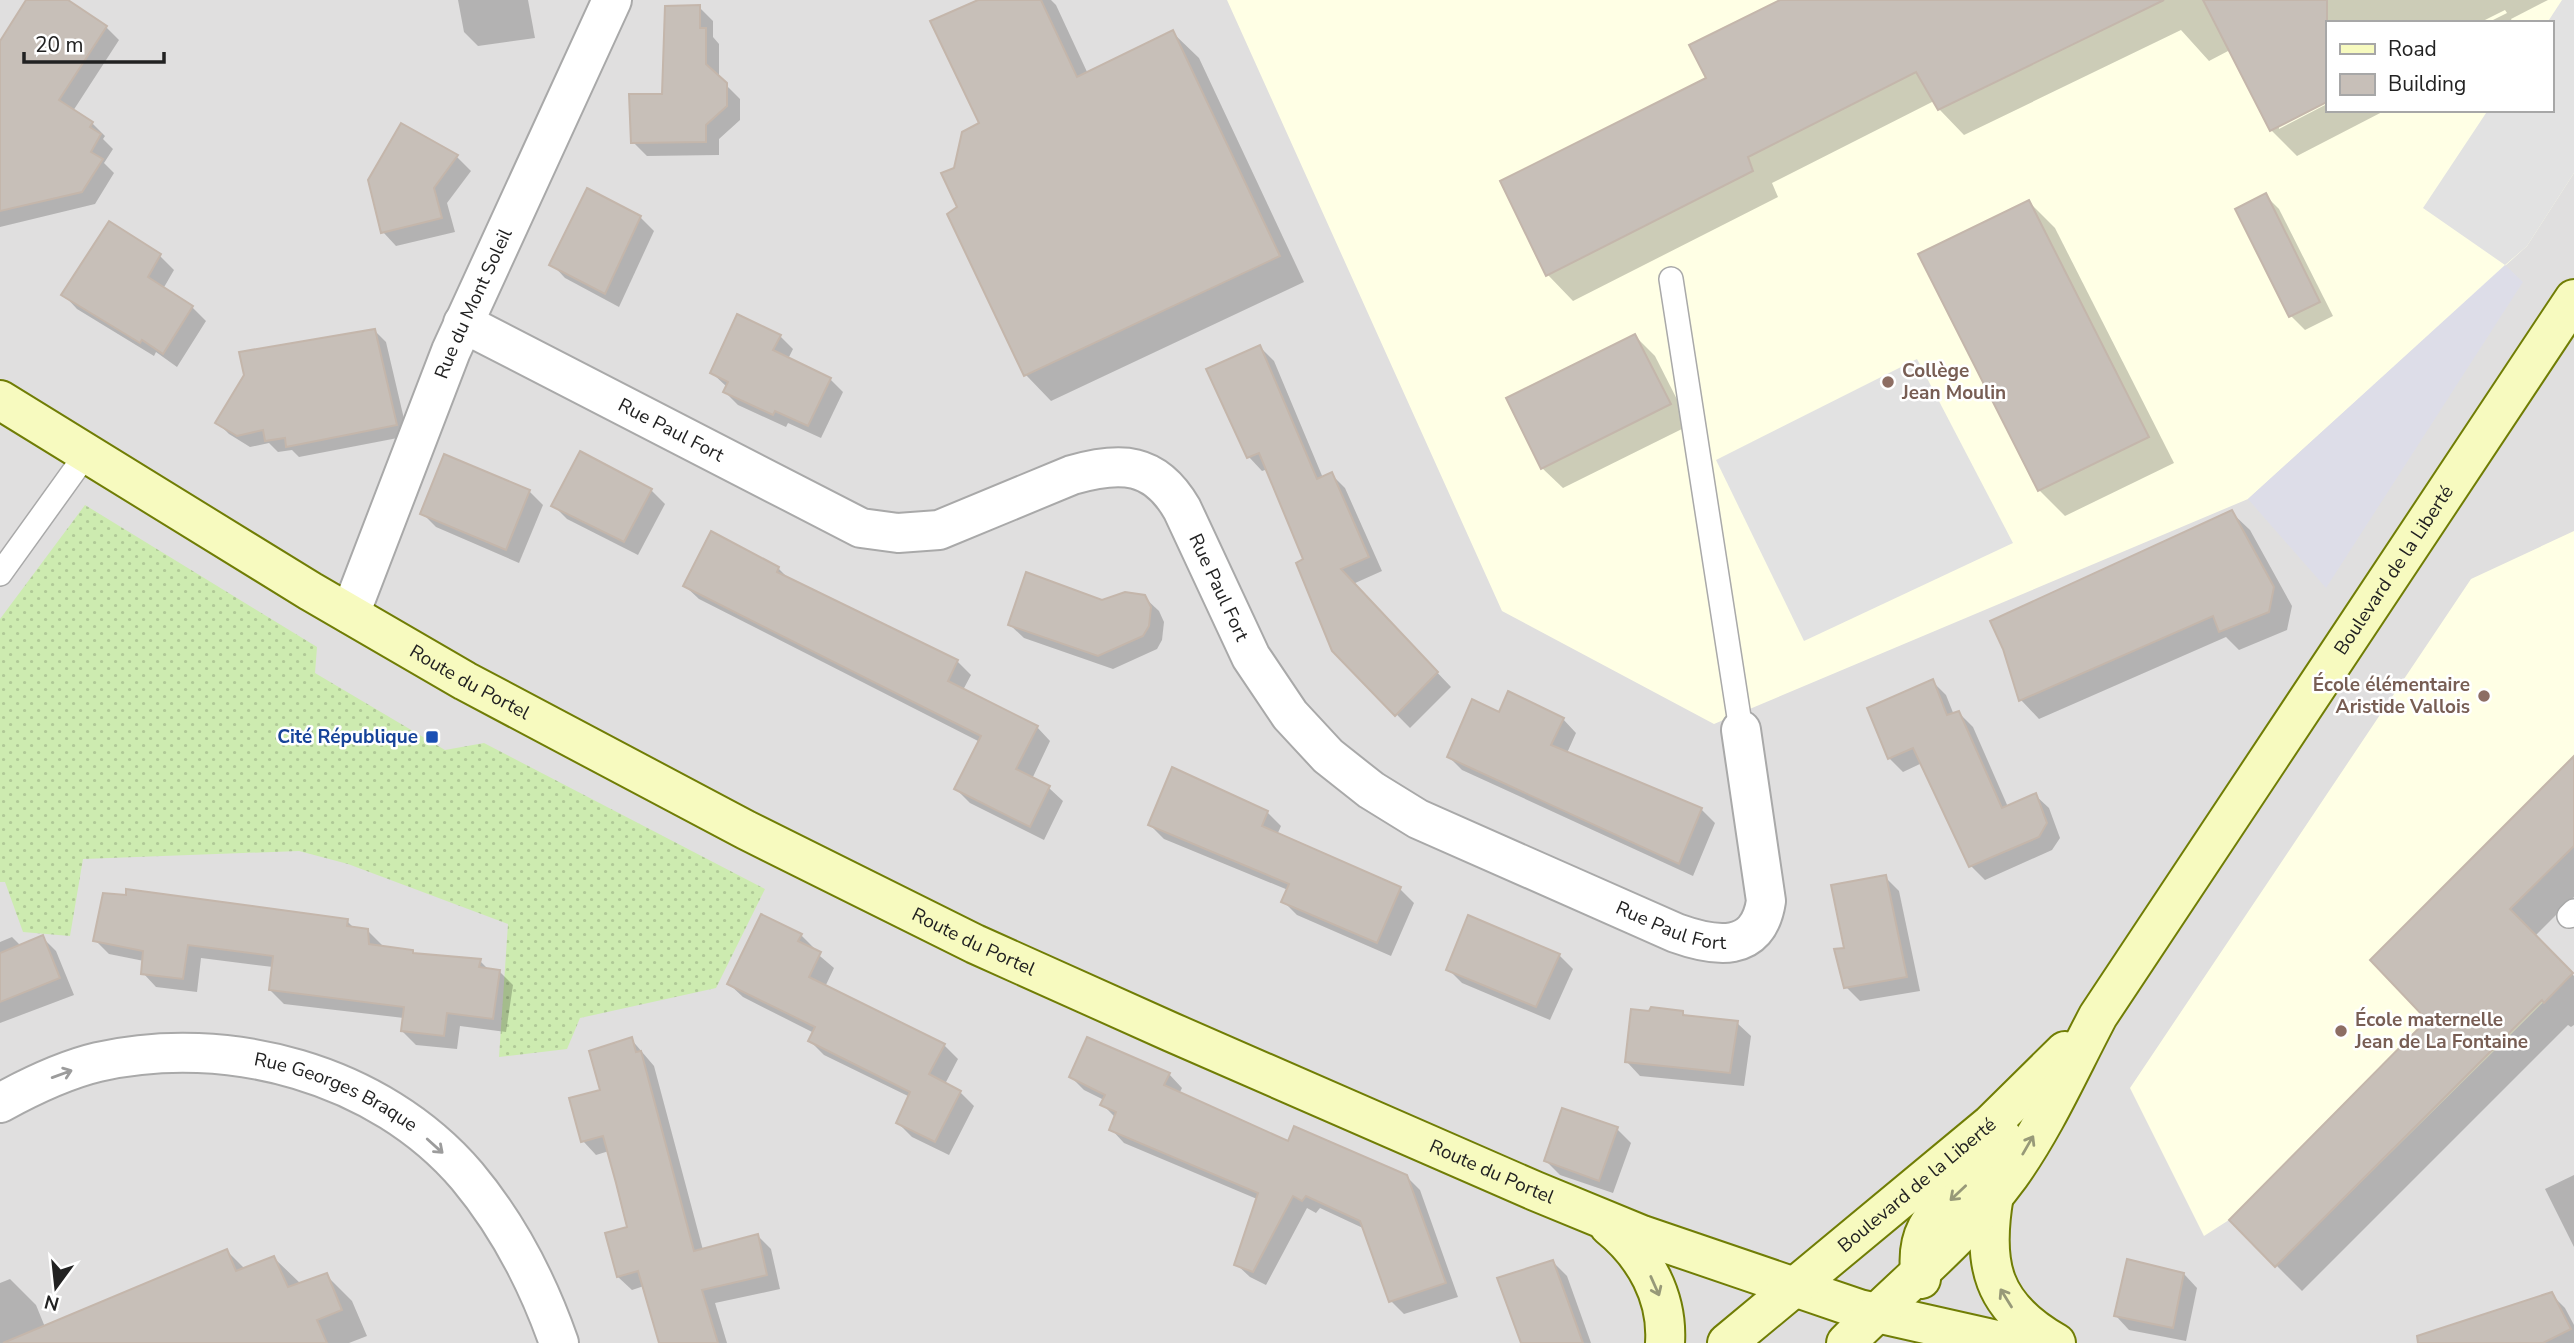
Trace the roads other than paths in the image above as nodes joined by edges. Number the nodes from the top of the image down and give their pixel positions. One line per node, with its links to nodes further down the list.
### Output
1 (612, 0): 4 (street, Rue du Mont Soleil)
2 (1671, 279): 9 (lane)
3 (2574, 299): 10 (street, Boulevard de la Liberté)
4 (463, 323): 8 (street, Rue du Mont Soleil); 9 (street, Rue Paul Fort)
5 (0, 400): 6 (street, Route du Portel)
6 (87, 453): 7 (lane); 8 (street, Route du Portel)
7 (0, 574)
8 (350, 614): 14 (street, Route du Portel)
9 (1741, 730)
10 (2098, 1016): 11 (street, Boulevard de la Liberté); 13 (street, Boulevard de la Liberté, one-way to 10)
11 (2040, 1078): 16 (street, one-way to 16); 17 (street, Boulevard de la Liberté)
12 (0, 1103): 21 (street, Rue Georges Braque, one-way to 21)
13 (1994, 1195): 16 (street, Boulevard de la Liberté); 24 (street, one-way to 13)
14 (1597, 1216): 15 (street, Route du Portel); 22 (street, one-way to 22)
15 (1730, 1266): 17 (street, Route du Portel); 19 (street)
16 (1920, 1271): 18 (street, Boulevard de la Liberté); 20 (street)
17 (1792, 1288): 18 (street, Route du Portel); 19 (street, Boulevard de la Liberté)
18 (1875, 1313): 20 (street, Route du Portel); 23 (street, Boulevard de la Liberté)
19 (1743, 1335)
20 (1998, 1341)
21 (559, 1343)
22 (1665, 1343)
23 (1846, 1343)
24 (2056, 1343)

